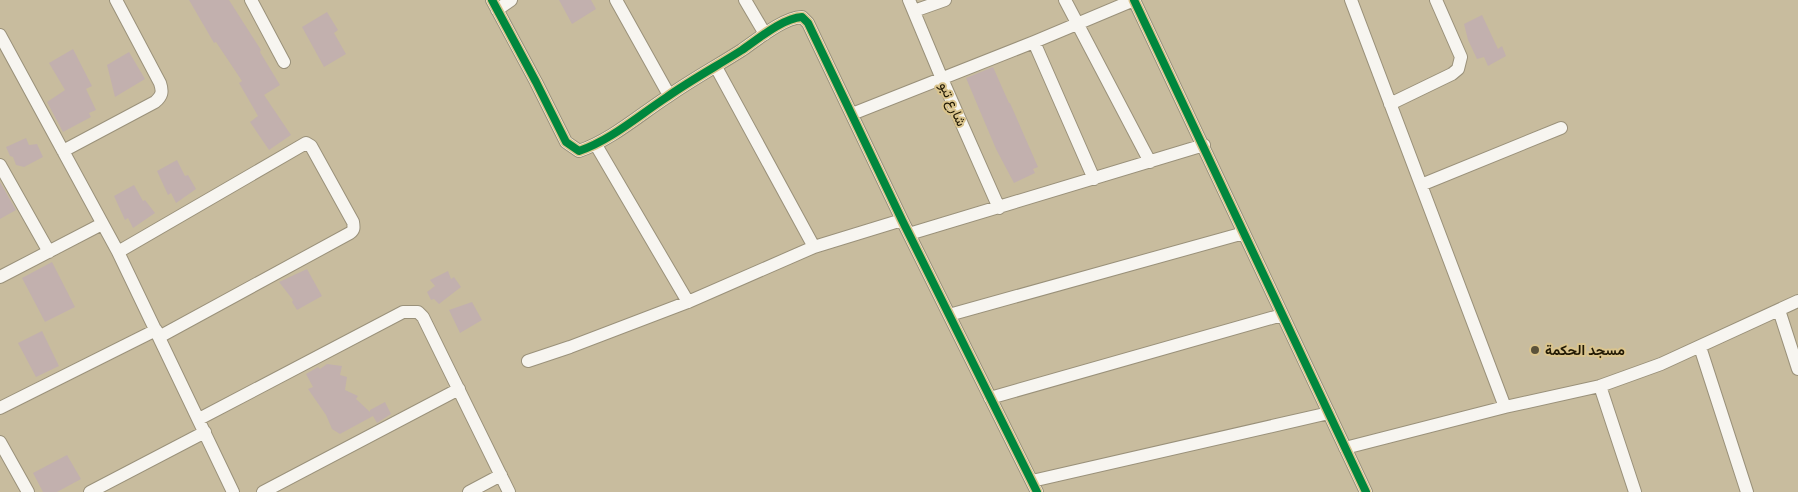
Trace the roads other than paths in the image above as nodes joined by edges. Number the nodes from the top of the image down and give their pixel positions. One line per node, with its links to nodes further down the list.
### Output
1 (116, 0): 26 (street)
2 (251, 0): 17 (street)
3 (512, 0): 11 (street)
4 (616, 0): 20 (street)
5 (746, 0): 14 (street)
6 (945, 0): 12 (street)
7 (1065, 0): 13 (street)
8 (1134, 0): 13 (street); 25 (street)
9 (1351, 0): 21 (street)
10 (1436, 0): 21 (street)
11 (494, 5): 24 (street)
12 (912, 6): 19 (street, شارع تبو)
13 (1077, 24): 16 (street); 27 (street)
14 (765, 34): 18 (street); 22 (street)
15 (0, 35): 26 (street)
16 (1034, 42): 19 (street); 29 (street)
17 (284, 62)
18 (716, 67): 20 (street); 36 (street)
19 (942, 79): 22 (street); 31 (street, شارع تبو)
20 (669, 95): 24 (street)
21 (1390, 104): 30 (street)
22 (852, 114): 32 (street)
23 (1561, 128): 30 (street)
24 (596, 145): 41 (street)
25 (1204, 145): 27 (street); 34 (street)
26 (63, 151): 33 (street)
27 (1150, 162): 29 (street)
28 (0, 164): 37 (street)
29 (1094, 179): 31 (street)
30 (1421, 185): 52 (street)
31 (999, 208): 35 (street)
32 (902, 220): 35 (street); 36 (street)
33 (102, 224): 37 (street); 38 (street)
34 (1244, 233): 43 (street); 44 (street)
35 (909, 234): 44 (street)
36 (814, 247): 41 (street)
37 (49, 252): 39 (street)
38 (118, 252): 45 (street); 45 (street)
39 (0, 277)
40 (1798, 301): 42 (street)
41 (688, 302): 47 (street)
42 (1779, 310): 46 (street); 48 (street)
43 (1282, 314): 51 (street); 54 (street)
44 (949, 315): 51 (street)
45 (158, 333): 53 (street); 55 (street)
46 (1700, 347): 49 (street); 69 (street)
47 (528, 361)
48 (1798, 369)
49 (1600, 386): 52 (street); 68 (street)
50 (460, 389): 55 (street); 59 (street); 64 (street)
51 (990, 398): 60 (street)
52 (1505, 407): 58 (street)
53 (0, 408)
54 (1329, 414): 58 (street); 60 (street)
55 (198, 419): 56 (street)
56 (205, 432): 62 (street); 63 (street)
57 (0, 442): 61 (street)
58 (1346, 448): 67 (street)
59 (501, 474): 65 (street); 66 (street)
60 (1034, 487)
61 (28, 492)
62 (90, 492)
63 (233, 492)
64 (263, 492)
65 (469, 492)
66 (509, 492)
67 (1366, 492)
68 (1635, 492)
69 (1747, 492)

